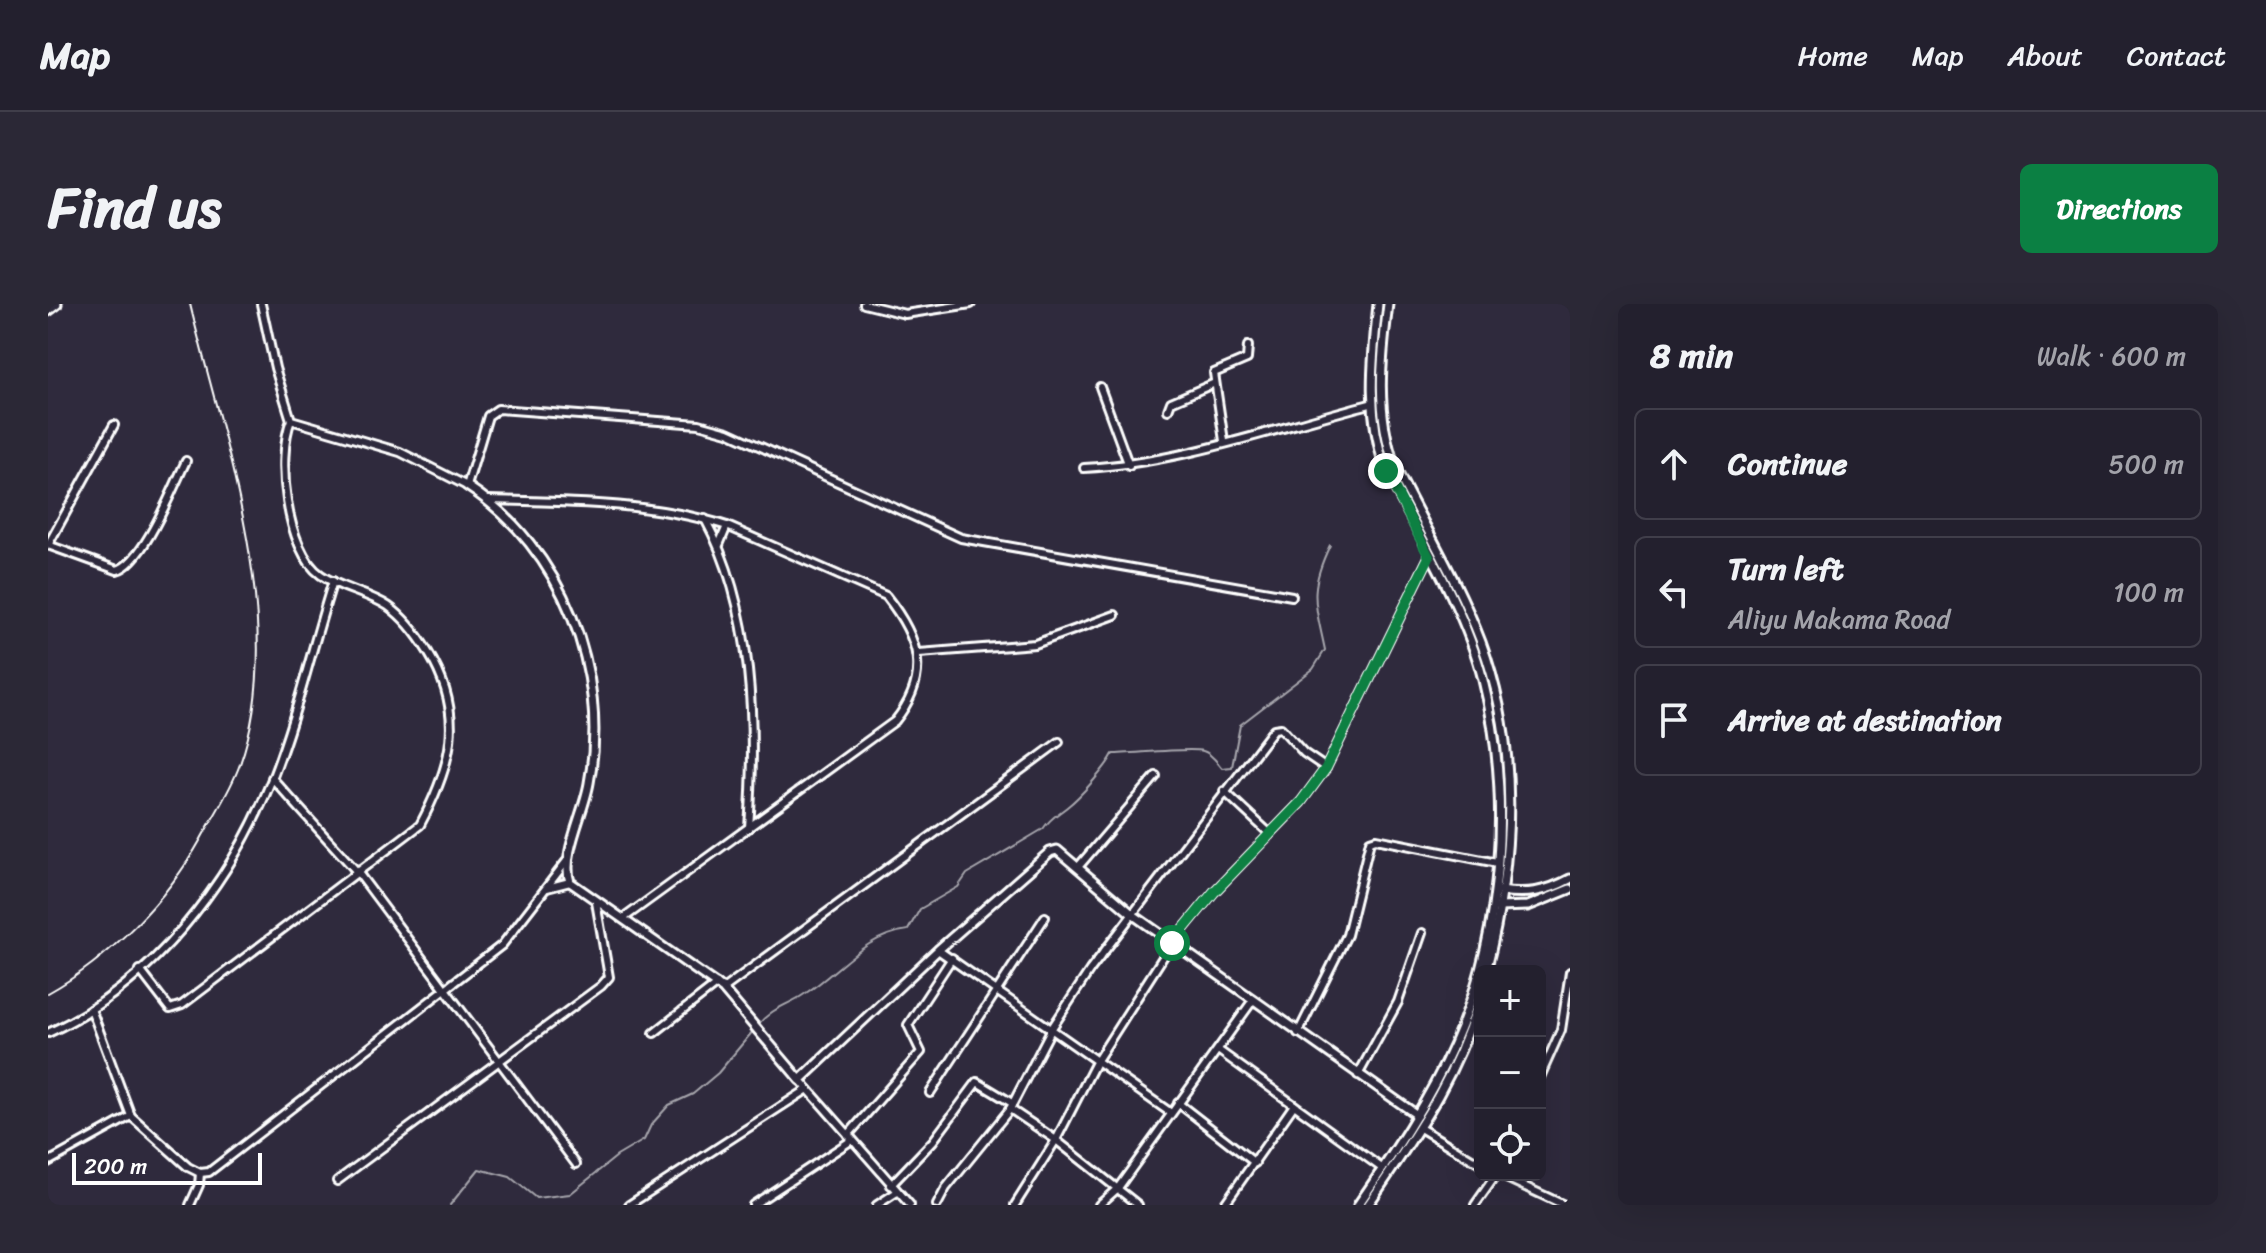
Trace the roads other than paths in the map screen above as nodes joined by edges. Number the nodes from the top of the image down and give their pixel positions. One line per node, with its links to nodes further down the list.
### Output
1 (56, 304): 7 (main road)
2 (261, 304): 13 (street)
3 (864, 304): 4 (street)
4 (971, 304)
5 (1378, 307): 6 (street); 11 (street)
6 (1388, 308): 22 (street)
7 (48, 310)
8 (1248, 346): 9 (street)
9 (1215, 383): 12 (street); 15 (street)
10 (1100, 387): 17 (street)
11 (1370, 404): 15 (street); 22 (street)
12 (1168, 410)
13 (291, 420): 19 (street); 28 (street)
14 (114, 425): 25 (street)
15 (1224, 441): 17 (street)
16 (186, 461): 25 (street)
17 (1129, 466): 18 (street)
18 (1084, 468)
19 (467, 486): 20 (street); 29 (street)
20 (489, 500): 21 (street); 39 (street)
21 (705, 519): 23 (street); 26 (street)
22 (1416, 520): 24 (street)
23 (727, 526): 26 (street); 31 (street)
24 (1421, 530): 27 (street); 48 (street)
25 (48, 545)
26 (719, 545): 37 (street)
27 (1429, 557): 33 (street); 40 (street)
28 (333, 581): 35 (street); 42 (street)
29 (1292, 596)
30 (1115, 615): 31 (street)
31 (919, 653): 37 (street)
32 (1059, 742): 64 (street)
33 (1326, 768): 36 (street); 38 (street)
34 (1156, 776): 41 (street)
35 (272, 778): 42 (street); 62 (street)
36 (1224, 791): 38 (street); 53 (street)
37 (749, 828): 55 (street)
38 (1269, 833): 58 (street)
39 (566, 862): 44 (street); 45 (street)
40 (1497, 863): 47 (street); 75 (street)
41 (1079, 866): 53 (street); 59 (street)
42 (359, 874): 62 (street); 65 (street)
43 (1570, 879): 48 (street)
44 (570, 882): 45 (street); 49 (street)
45 (547, 888): 65 (street)
46 (1570, 889): 51 (street)
47 (1494, 890): 48 (street); 50 (street)
48 (1504, 892): 51 (street)
49 (596, 902): 52 (street); 56 (street)
50 (1492, 907): 51 (street); 88 (street)
51 (1502, 908): 61 (street)
52 (610, 910): 55 (street); 56 (street)
53 (1132, 914): 58 (street); 70 (street)
54 (1045, 917): 66 (street)
55 (624, 918): 64 (street)
56 (601, 927): 78 (street)
57 (1422, 933): 80 (street)
58 (1172, 943): 67 (street); 77 (street)
59 (938, 950): 60 (street); 81 (street)
60 (952, 958): 66 (street); 91 (street)
61 (1488, 965)
62 (140, 970): 68 (street)
63 (1570, 972): 71 (street)
64 (720, 987): 74 (street); 81 (street)
65 (447, 989): 78 (street); 98 (street)
66 (995, 989): 70 (street); 83 (street)
67 (1253, 1000): 75 (street); 76 (street)
68 (91, 1009): 73 (street); 89 (street)
69 (1474, 1018): 90 (street)
70 (1052, 1028): 77 (street); 86 (street)
71 (1561, 1030): 72 (street); 79 (street)
72 (1570, 1031)
73 (48, 1033)
74 (654, 1033)
75 (1298, 1033): 80 (street)
76 (1218, 1050): 84 (street); 85 (street)
77 (1096, 1062): 87 (street); 92 (street)
78 (499, 1063): 96 (street); 99 (street)
79 (1546, 1064)
80 (1358, 1075): 88 (street)
81 (800, 1080): 82 (street)
82 (808, 1089): 91 (street); 105 (street)
83 (930, 1093)
84 (1178, 1103): 87 (street); 95 (street)
85 (1294, 1105): 95 (street); 97 (street)
86 (1011, 1106): 92 (street); 102 (street); 111 (street)
87 (1171, 1113): 103 (street)
88 (1417, 1115): 97 (street)
89 (131, 1116): 94 (street); 98 (street)
90 (1420, 1128): 93 (street); 117 (street)
91 (850, 1138): 102 (street); 108 (street)
92 (1056, 1140): 103 (street); 112 (street)
93 (1474, 1160)
94 (48, 1162)
95 (1255, 1163): 115 (street)
96 (576, 1164)
97 (1383, 1169): 116 (street)
98 (200, 1173): 106 (street)
99 (337, 1181)
100 (1493, 1181): 118 (street)
101 (1511, 1181): 119 (street)
102 (891, 1185): 104 (street)
103 (1118, 1188): 113 (street); 114 (street)
104 (897, 1192): 109 (street); 110 (street)
105 (638, 1203): 107 (street)
106 (190, 1205)
107 (629, 1205)
108 (753, 1205)
109 (877, 1205)
110 (910, 1205)
111 (937, 1205)
112 (1015, 1205)
113 (1099, 1205)
114 (1138, 1205)
115 (1224, 1205)
116 (1358, 1205)
117 (1368, 1205)
118 (1475, 1205)
119 (1564, 1205)

